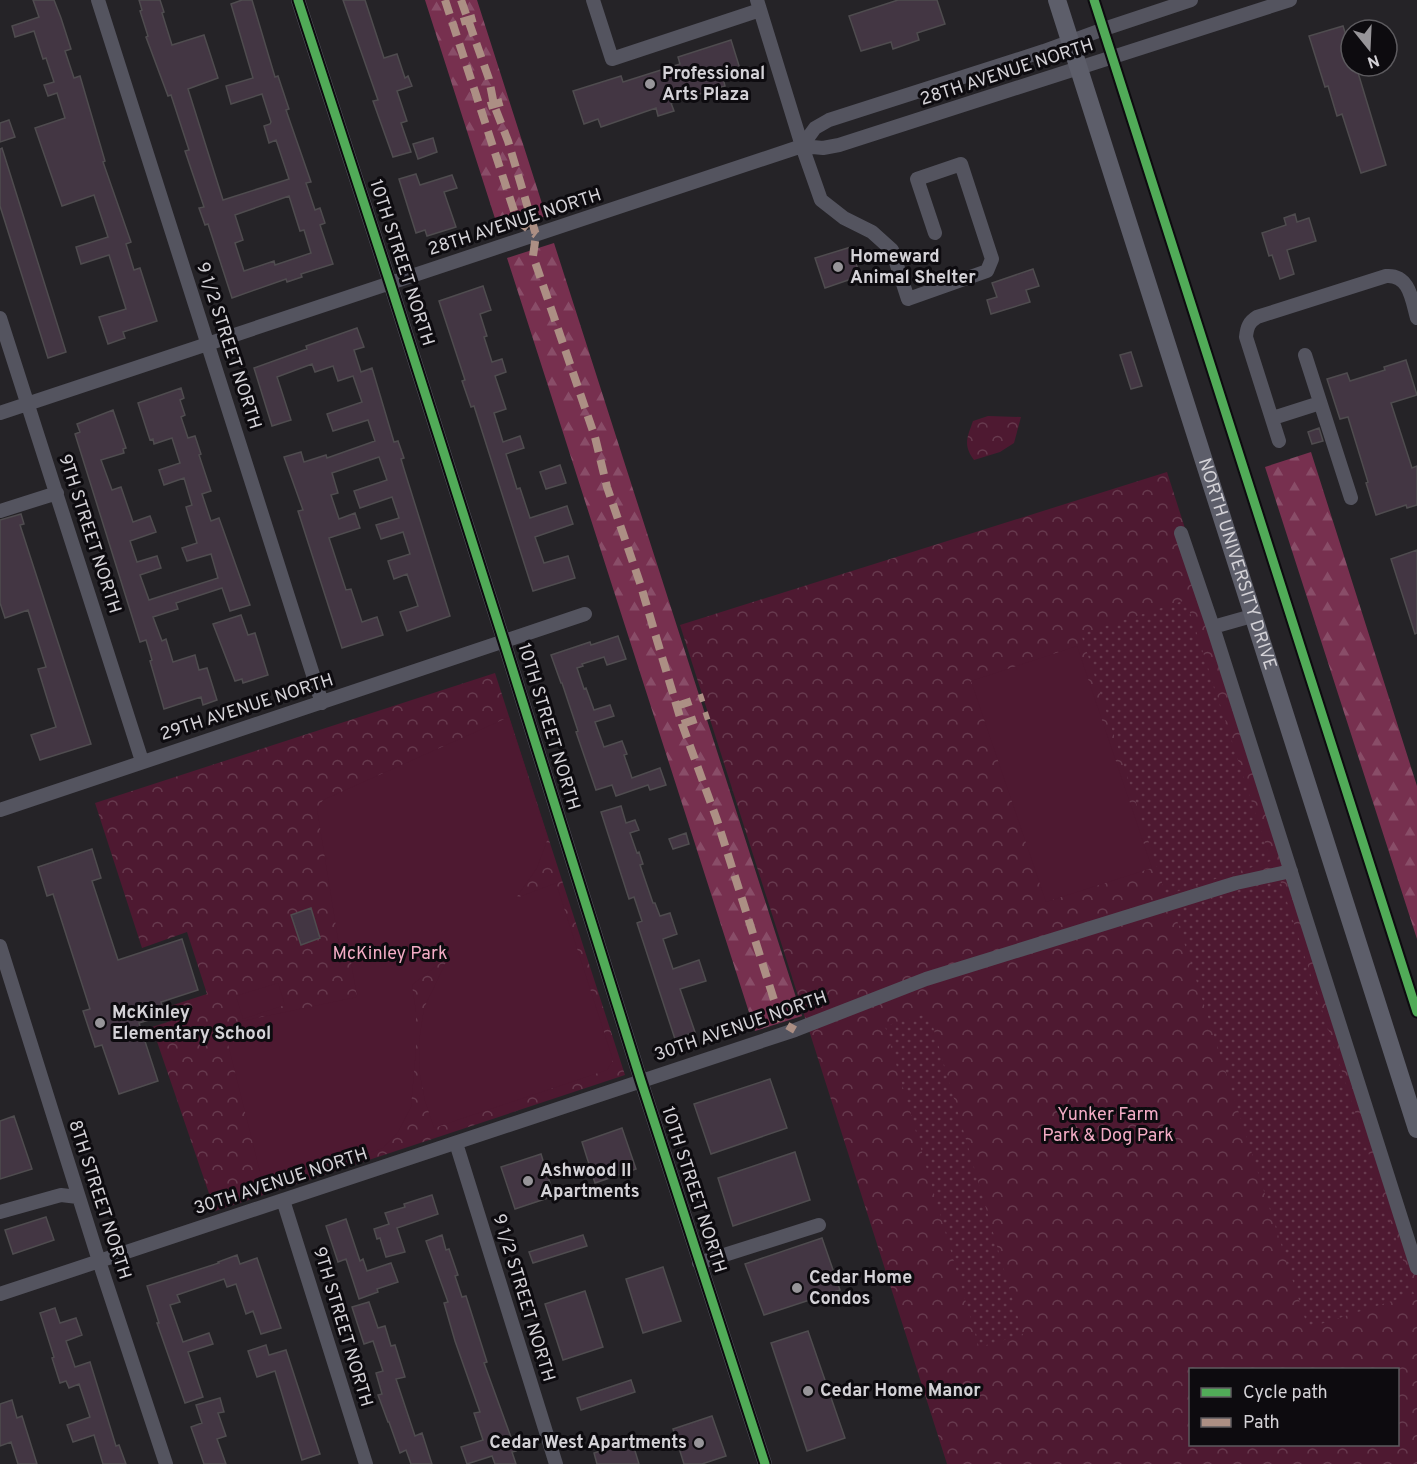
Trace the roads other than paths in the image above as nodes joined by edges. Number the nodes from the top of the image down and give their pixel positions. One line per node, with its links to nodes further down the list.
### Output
1 (98, 0): 15 (street, 9 1/2 STREET NORTH)
2 (298, 0): 12 (street, 10TH STREET NORTH)
3 (594, 0): 7 (street)
4 (1057, 0): 8 (main road, NORTH UNIVERSITY DRIVE)
5 (1191, 0): 8 (street, 28TH AVENUE NORTH)
6 (1290, 0): 9 (street, 28TH AVENUE NORTH)
7 (759, 5): 10 (street)
8 (1070, 41): 9 (main road, NORTH UNIVERSITY DRIVE); 10 (street, 28TH AVENUE NORTH)
9 (1079, 69): 10 (street, 28TH AVENUE NORTH); 27 (main road, NORTH UNIVERSITY DRIVE)
10 (802, 146): 11 (street); 12 (street, 28TH AVENUE NORTH)
11 (934, 233)
12 (390, 283): 15 (street, 28TH AVENUE NORTH); 29 (street, 10TH STREET NORTH)
13 (0, 318): 18 (street, 9TH STREET NORTH)
14 (1417, 318): 20 (street)
15 (208, 342): 18 (street, 28TH AVENUE NORTH); 30 (street, 9 1/2 STREET NORTH)
16 (1305, 355): 17 (street)
17 (1320, 403): 20 (street); 23 (street)
18 (29, 404): 19 (street, 28TH AVENUE NORTH); 22 (street, 9TH STREET NORTH)
19 (0, 413)
20 (1272, 418): 21 (street)
21 (1279, 441)
22 (57, 493): 24 (street); 31 (street, 9TH STREET NORTH)
23 (1350, 498)
24 (0, 511)
25 (1181, 533): 28 (street)
26 (585, 614): 29 (street, 29TH AVENUE NORTH)
27 (1252, 616): 28 (street); 36 (main road, NORTH UNIVERSITY DRIVE)
28 (1213, 627): 33 (street)
29 (504, 642): 30 (street, 29TH AVENUE NORTH); 35 (street, 10TH STREET NORTH)
30 (322, 703): 31 (street, 29TH AVENUE NORTH)
31 (142, 761): 32 (street, 29TH AVENUE NORTH)
32 (0, 810)
33 (1291, 870): 35 (street, 30TH AVENUE NORTH); 42 (street)
34 (0, 946): 38 (street, 8TH STREET NORTH)
35 (640, 1081): 37 (street, 30TH AVENUE NORTH); 45 (street, 10TH STREET NORTH)
36 (1417, 1129)
37 (456, 1143): 39 (street, 30TH AVENUE NORTH); 50 (street, 9 1/2 STREET NORTH)
38 (78, 1197): 40 (street); 44 (street, 8TH STREET NORTH)
39 (284, 1200): 44 (street, 30TH AVENUE NORTH); 49 (street, 9TH STREET NORTH)
40 (0, 1212)
41 (1417, 1219): 42 (street)
42 (1403, 1223): 46 (street)
43 (819, 1225): 45 (street)
44 (99, 1261): 47 (street, 30TH AVENUE NORTH); 48 (street, 8TH STREET NORTH)
45 (699, 1263): 51 (street, 10TH STREET NORTH)
46 (1417, 1268)
47 (0, 1294)
48 (166, 1464)
49 (366, 1464)
50 (556, 1464)
51 (765, 1464)

